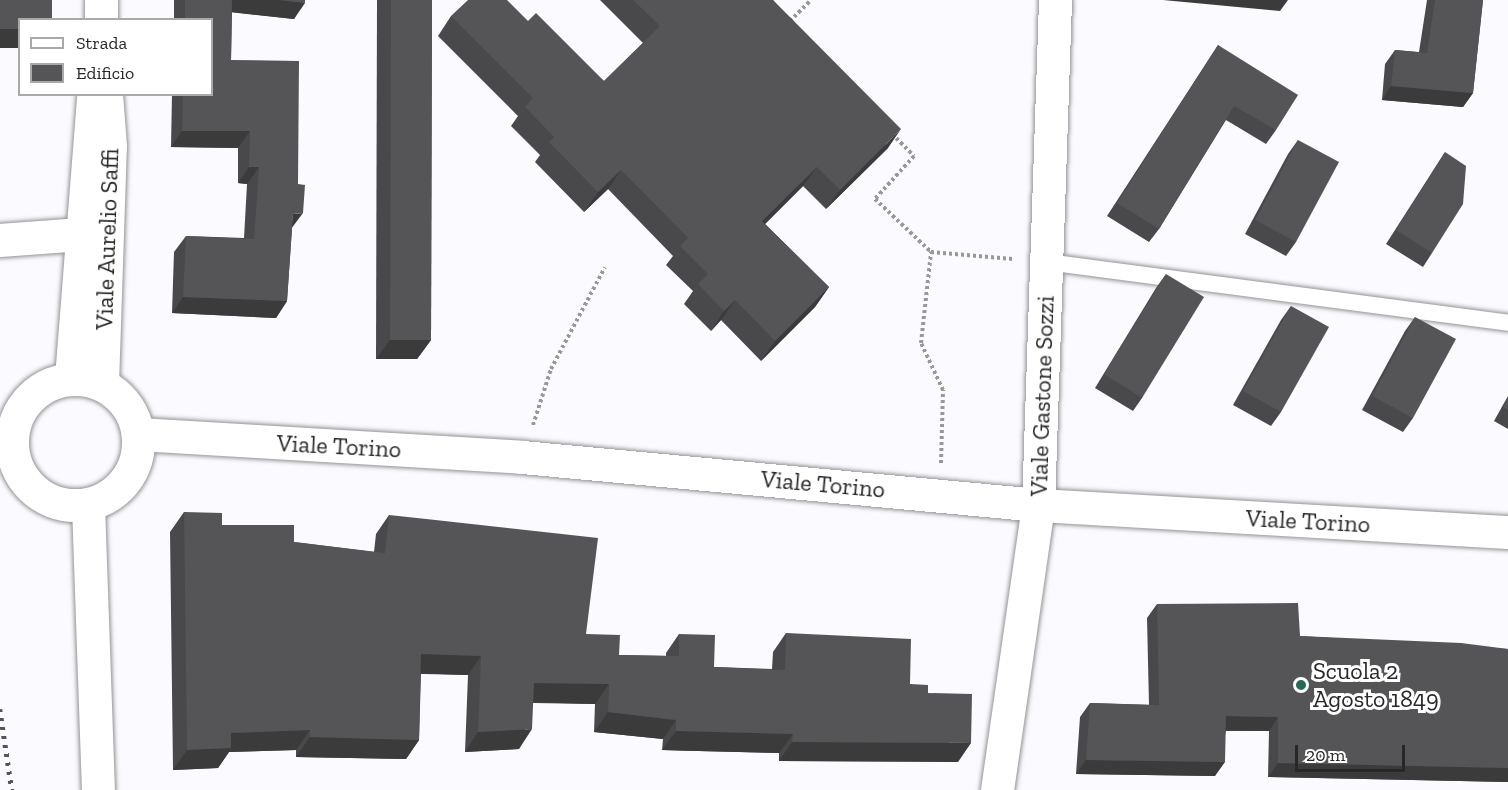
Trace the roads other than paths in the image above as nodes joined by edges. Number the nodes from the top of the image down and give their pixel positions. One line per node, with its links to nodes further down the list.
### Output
1 (101, 0): 3 (street)
2 (1055, 0): 8 (street, Viale Gastone Sozzi)
3 (101, 18)
4 (94, 96): 6 (street, Viale Aurelio Saffi)
5 (106, 96): 10 (street, Viale Aurelio Saffi)
6 (82, 234): 7 (street); 10 (street, Viale Aurelio Saffi)
7 (0, 240)
8 (1047, 262): 9 (lane); 13 (street, Viale Gastone Sozzi)
9 (1508, 323)
10 (86, 381): 11 (street); 12 (street)
11 (138, 434): 12 (street); 13 (street, Viale Torino)
12 (88, 505): 15 (street)
13 (1038, 506): 14 (street, Viale Torino); 16 (street, Viale Gastone Sozzi)
14 (1508, 532)
15 (98, 790)
16 (997, 790)

